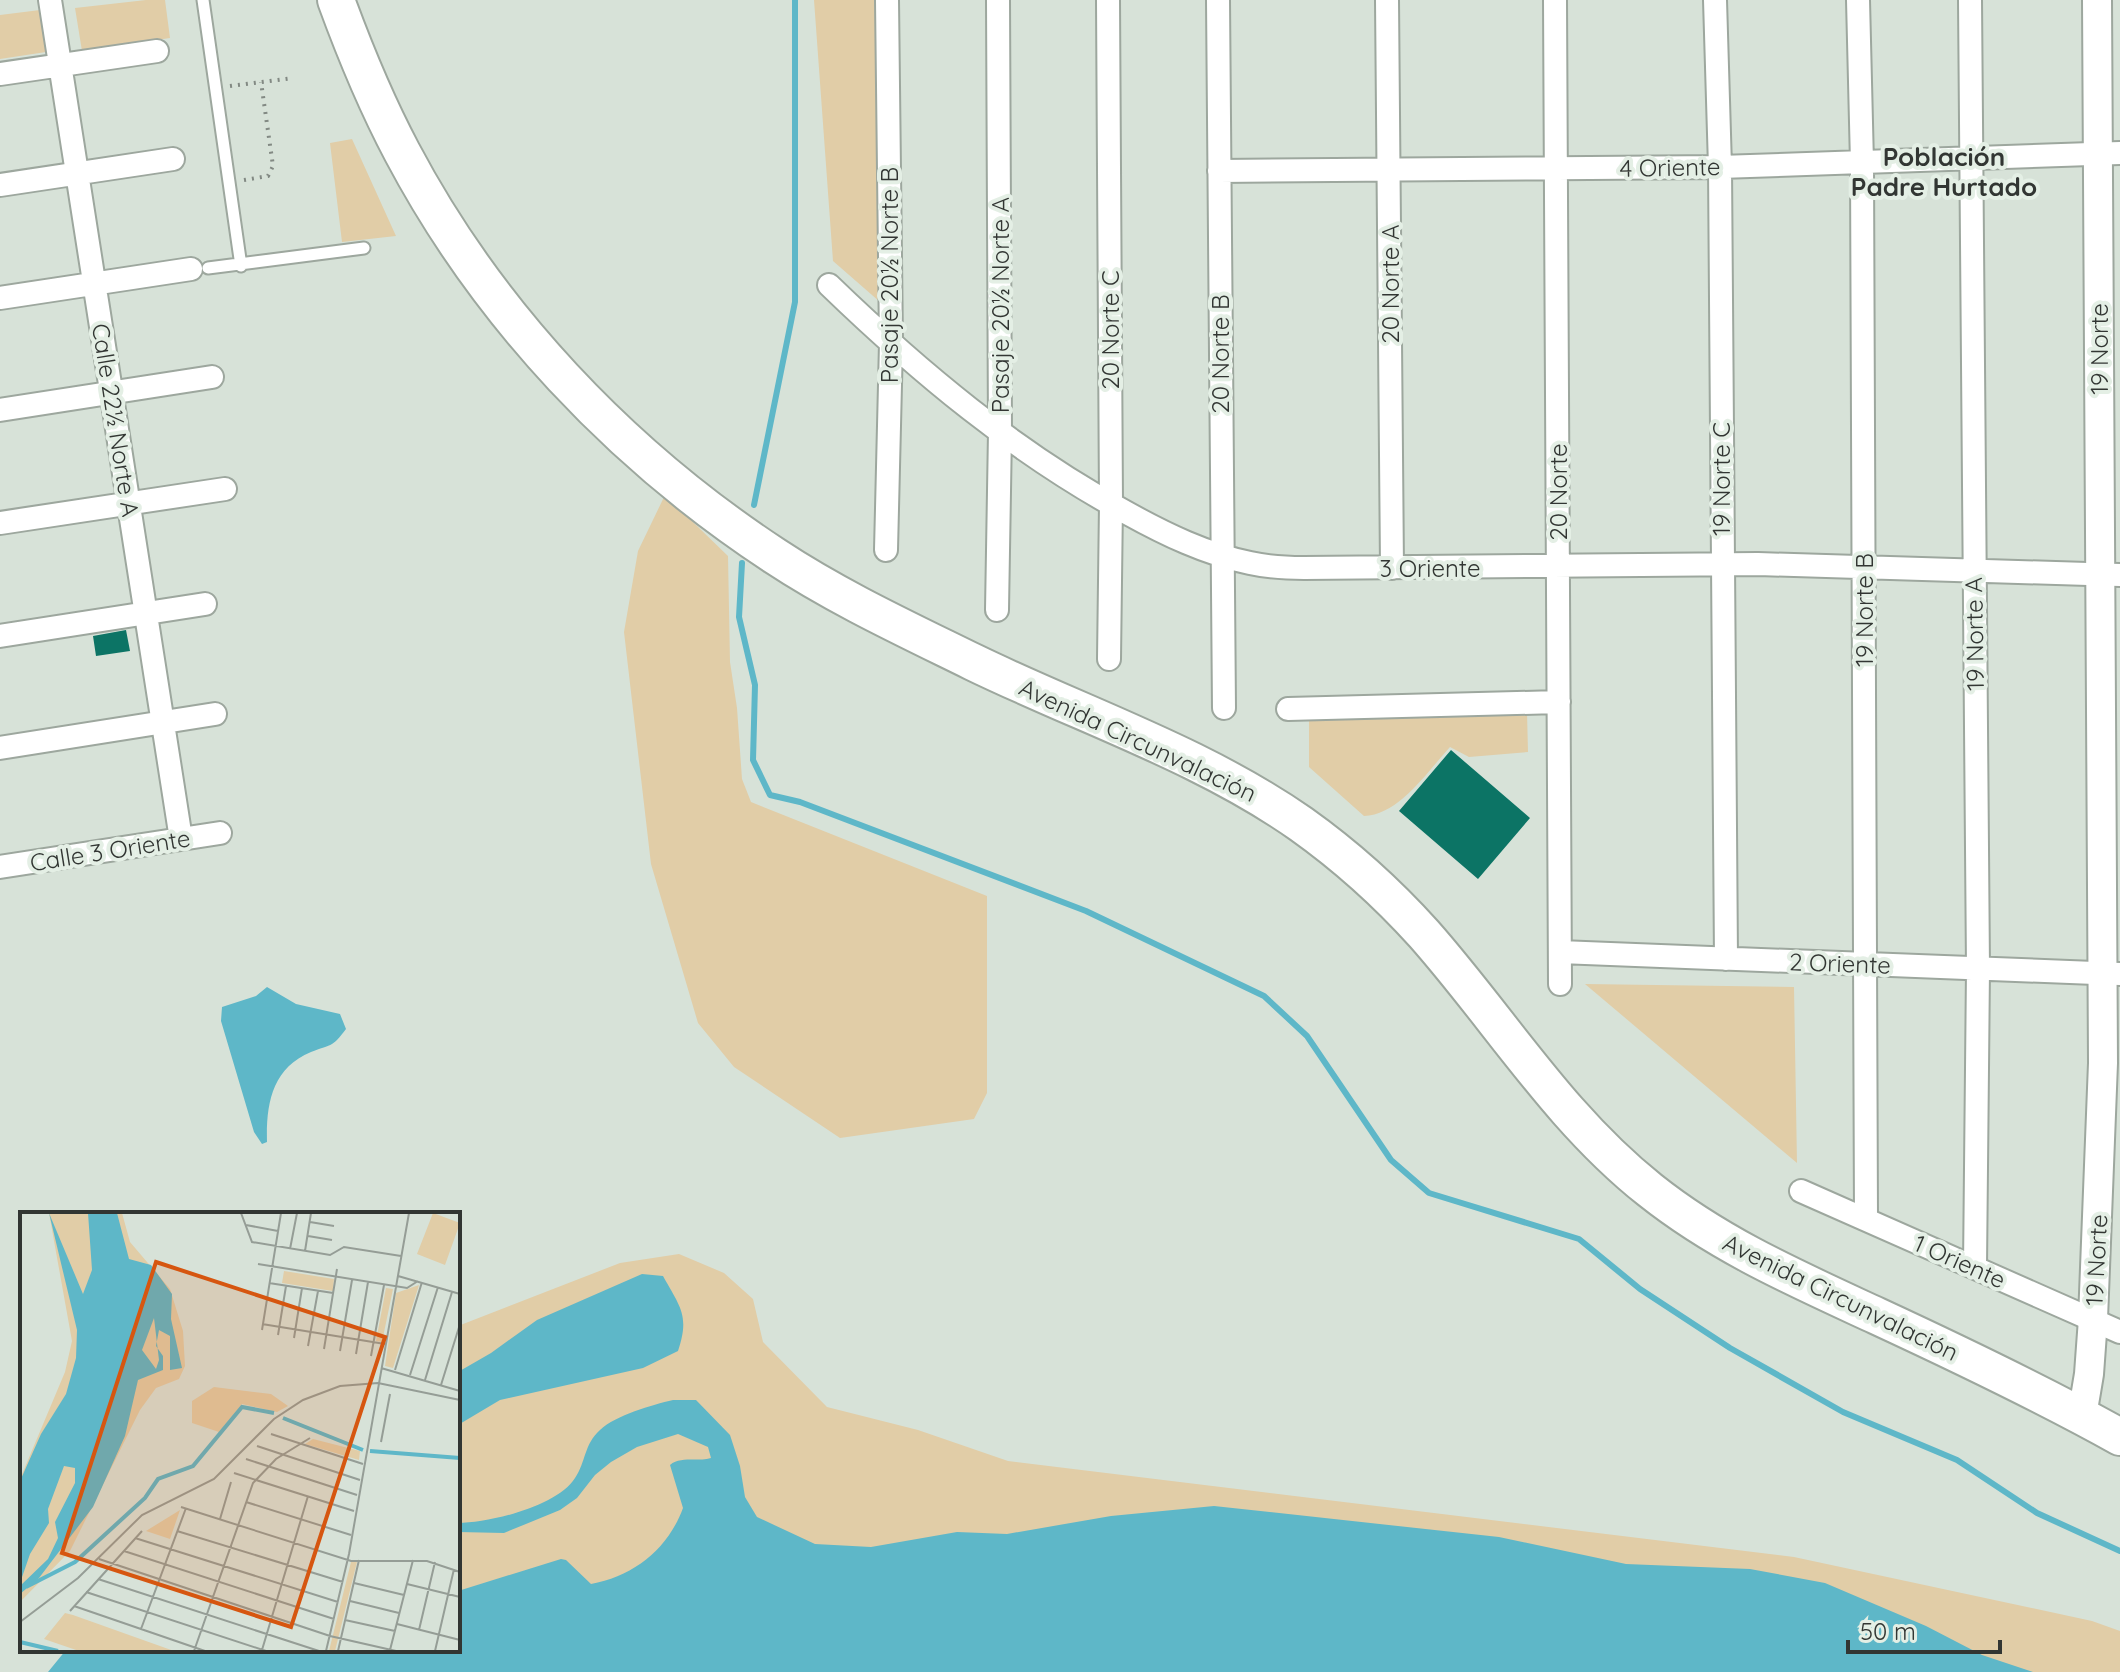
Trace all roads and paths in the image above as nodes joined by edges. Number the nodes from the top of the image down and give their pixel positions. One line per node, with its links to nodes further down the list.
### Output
1 (50, 0): 15 (street, Calle 22½ Norte A)
2 (203, 0): 19 (lane)
3 (336, 0): 79 (main road, Avenida Circunvalación)
4 (887, 0): 37 (street, Pasaje 20½ Norte B)
5 (998, 0): 41 (street, Pasaje 20½ Norte A)
6 (1108, 0): 44 (street, 20 Norte C)
7 (1218, 0): 27 (street, 20 Norte B)
8 (1387, 0): 26 (street, 20 Norte A)
9 (1555, 0): 25 (street, 20 Norte)
10 (1715, 0): 24 (street, 19 Norte C)
11 (1858, 0): 23 (street, 19 Norte B)
12 (1970, 0): 22 (street, 19 Norte A)
13 (2097, 0): 20 (street, 19 Norte)
14 (157, 51): 15 (street)
15 (60, 65): 16 (street); 28 (street, Calle 22½ Norte A)
16 (0, 74)
17 (293, 78): 18 (path)
18 (261, 82): 19 (path); 29 (path)
19 (216, 88): 29 (lane)
20 (2109, 153): 22 (street, 4 Oriente); 53 (street, 19 Norte)
21 (173, 159): 28 (street)
22 (1970, 159): 23 (street, 4 Oriente); 52 (street, 19 Norte A)
23 (1862, 163): 24 (street, 4 Oriente); 49 (street, 19 Norte B)
24 (1720, 167): 25 (street, 4 Oriente); 48 (street, 19 Norte C)
25 (1556, 168): 26 (street, 4 Oriente); 51 (street, 20 Norte)
26 (1390, 170): 27 (street, 4 Oriente); 50 (street, 20 Norte A)
27 (1219, 171): 47 (street, 20 Norte B)
28 (77, 173): 30 (street); 34 (street, Calle 22½ Norte A)
29 (229, 183): 32 (lane)
30 (0, 185)
31 (364, 248): 32 (lane)
32 (241, 266): 33 (lane)
33 (200, 269): 34 (street)
34 (94, 284): 36 (street); 39 (street, Calle 22½ Norte A)
35 (829, 285): 37 (street, 3 Oriente)
36 (0, 298)
37 (891, 343): 41 (street, 3 Oriente); 46 (street, Pasaje 20½ Norte B)
38 (212, 377): 39 (street)
39 (112, 393): 40 (street); 43 (street, Calle 22½ Norte A)
40 (0, 410)
41 (1000, 432): 44 (street, 3 Oriente); 55 (street, Pasaje 20½ Norte A)
42 (225, 489): 43 (street)
43 (129, 503): 45 (street); 56 (street, Calle 22½ Norte A)
44 (1111, 504): 47 (street, 3 Oriente); 58 (street, 20 Norte C)
45 (0, 523)
46 (886, 550)
47 (1221, 556): 50 (street, 3 Oriente); 60 (street, 20 Norte B)
48 (1722, 565): 49 (street, 3 Oriente); 51 (street, 3 Oriente); 69 (street, 19 Norte C)
49 (1863, 567): 52 (street, 3 Oriente); 70 (street, 19 Norte B)
50 (1392, 568): 51 (street, 3 Oriente)
51 (1558, 568): 59 (street, 20 Norte)
52 (1974, 570): 53 (street, 3 Oriente); 71 (street, 19 Norte A)
53 (2110, 575): 72 (street, 19 Norte)
54 (205, 604): 56 (street)
55 (997, 610)
56 (146, 613): 57 (street); 63 (street, Calle 22½ Norte A)
57 (0, 636)
58 (1109, 659)
59 (1559, 702): 61 (street); 68 (street, 20 Norte)
60 (1224, 708)
61 (1288, 709)
62 (215, 714): 63 (street)
63 (163, 722): 64 (street); 66 (street, Calle 22½ Norte A)
64 (0, 748)
65 (220, 833): 66 (street, Calle 3 Oriente)
66 (181, 839): 67 (street, Calle 3 Oriente)
67 (0, 867)
68 (1560, 952): 69 (street, 2 Oriente); 73 (street, 20 Norte)
69 (1726, 959): 70 (street, 2 Oriente)
70 (1865, 964): 71 (street, 2 Oriente); 75 (street, 19 Norte B)
71 (1978, 969): 72 (street, 2 Oriente); 76 (street, 19 Norte A)
72 (2112, 974): 77 (street, 19 Norte)
73 (1560, 984)
74 (1801, 1191): 75 (street, 1 Oriente)
75 (1866, 1219): 76 (street, 1 Oriente)
76 (1975, 1267): 77 (street, 1 Oriente)
77 (2093, 1319): 78 (street, 1 Oriente); 79 (street, 19 Norte)
78 (2120, 1332)
79 (2082, 1416): 80 (main road, Avenida Circunvalación)
80 (2120, 1437)

